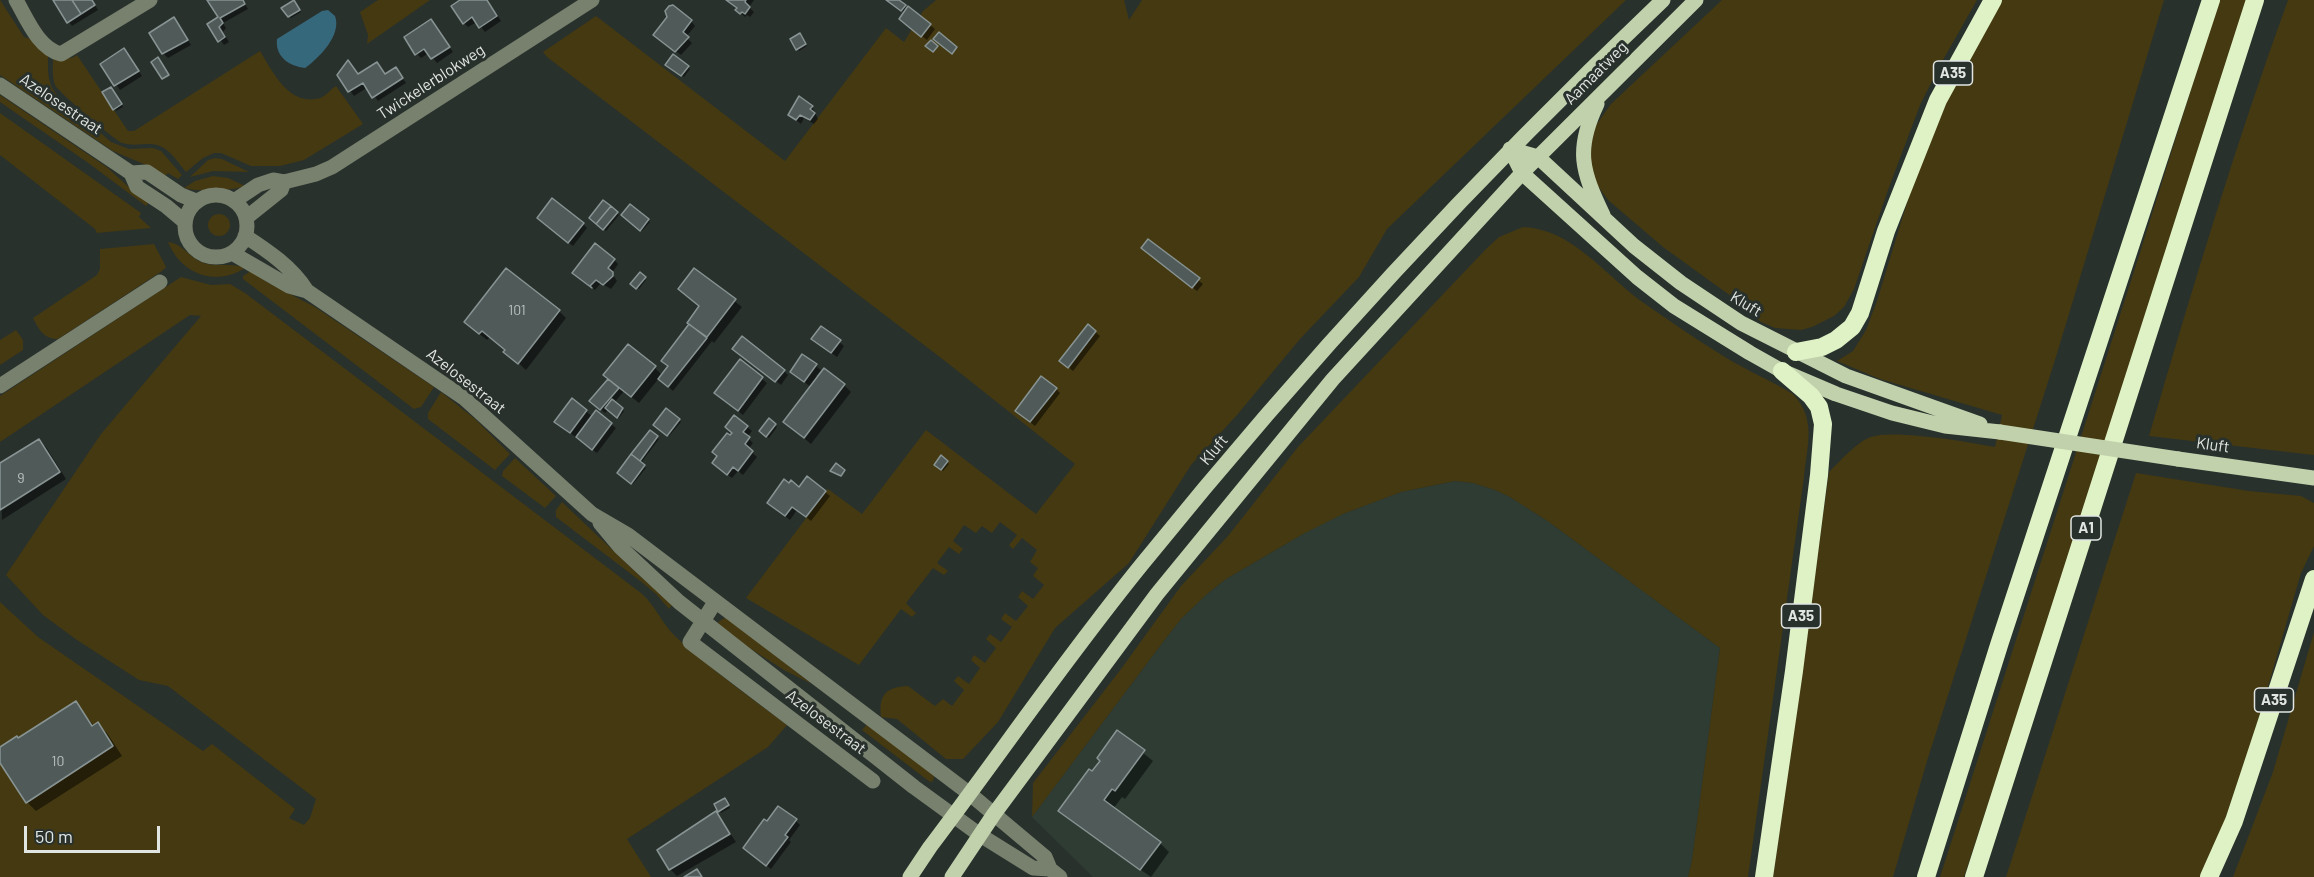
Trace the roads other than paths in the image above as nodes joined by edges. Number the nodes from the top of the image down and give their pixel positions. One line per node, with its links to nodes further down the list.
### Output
1 (16, 0): 2 (street)
2 (150, 0)
3 (592, 0): 17 (street, Twickelerblokweg)
4 (1663, 0): 13 (main road, Aamaatweg)
5 (1696, 0): 12 (main road, Aamaatweg)
6 (1994, 0): 27 (highway, A35)
7 (2202, 0): 10 (highway)
8 (2211, 0): 10 (highway)
9 (2255, 0): 48 (highway, A1)
10 (2196, 48): 47 (highway)
11 (0, 85): 15 (street, Azelosestraat)
12 (1603, 92): 14 (main road, Aamaatweg); 22 (main road)
13 (1510, 149): 14 (main road, Kluft); 16 (main road, Kluft); 39 (main road, Kluft)
14 (1538, 157): 16 (main road, Aamaatweg); 22 (main road, Kluft)
15 (131, 173): 18 (street, Azelosestraat); 21 (street, Azelosestraat)
16 (1522, 173): 28 (main road, Kluft); 40 (main road)
17 (284, 182): 19 (street, Twickelerblokweg); 20 (street)
18 (196, 201): 19 (street); 21 (street)
19 (234, 201): 20 (street)
20 (246, 218): 23 (street)
21 (185, 222): 24 (street)
22 (1608, 223): 27 (main road, Kluft)
23 (245, 236): 24 (street); 26 (street, Azelosestraat)
24 (232, 253): 26 (street, Azelosestraat)
25 (160, 282): 29 (street)
26 (307, 291): 32 (street, Azelosestraat)
27 (1796, 352): 30 (main road, Kluft)
28 (1782, 371): 30 (main road, Kluft); 46 (highway, A35)
29 (0, 386)
30 (2000, 432): 31 (main road, Kluft, bridge)
31 (2314, 478)
32 (592, 514): 34 (street, Azelosestraat); 35 (street, Azelosestraat)
33 (2314, 579): 49 (highway, A35)
34 (715, 602): 35 (street, Azelosestraat); 36 (street, Azelosestraat)
35 (703, 621): 37 (street, Azelosestraat); 38 (street, Azelosestraat)
36 (858, 709): 37 (street, Azelosestraat); 39 (street, Azelosestraat)
37 (842, 730): 41 (street, Azelosestraat)
38 (873, 781)
39 (970, 794): 40 (street, Azelosestraat); 41 (main road, Kluft)
40 (994, 814): 42 (main road); 43 (street, Azelosestraat)
41 (954, 815): 42 (street, Azelosestraat); 44 (main road, Kluft)
42 (980, 835): 43 (street, Azelosestraat); 45 (main road)
43 (1055, 873)
44 (910, 877)
45 (952, 877)
46 (1764, 877)
47 (1926, 877)
48 (1974, 877)
49 (2209, 877)

